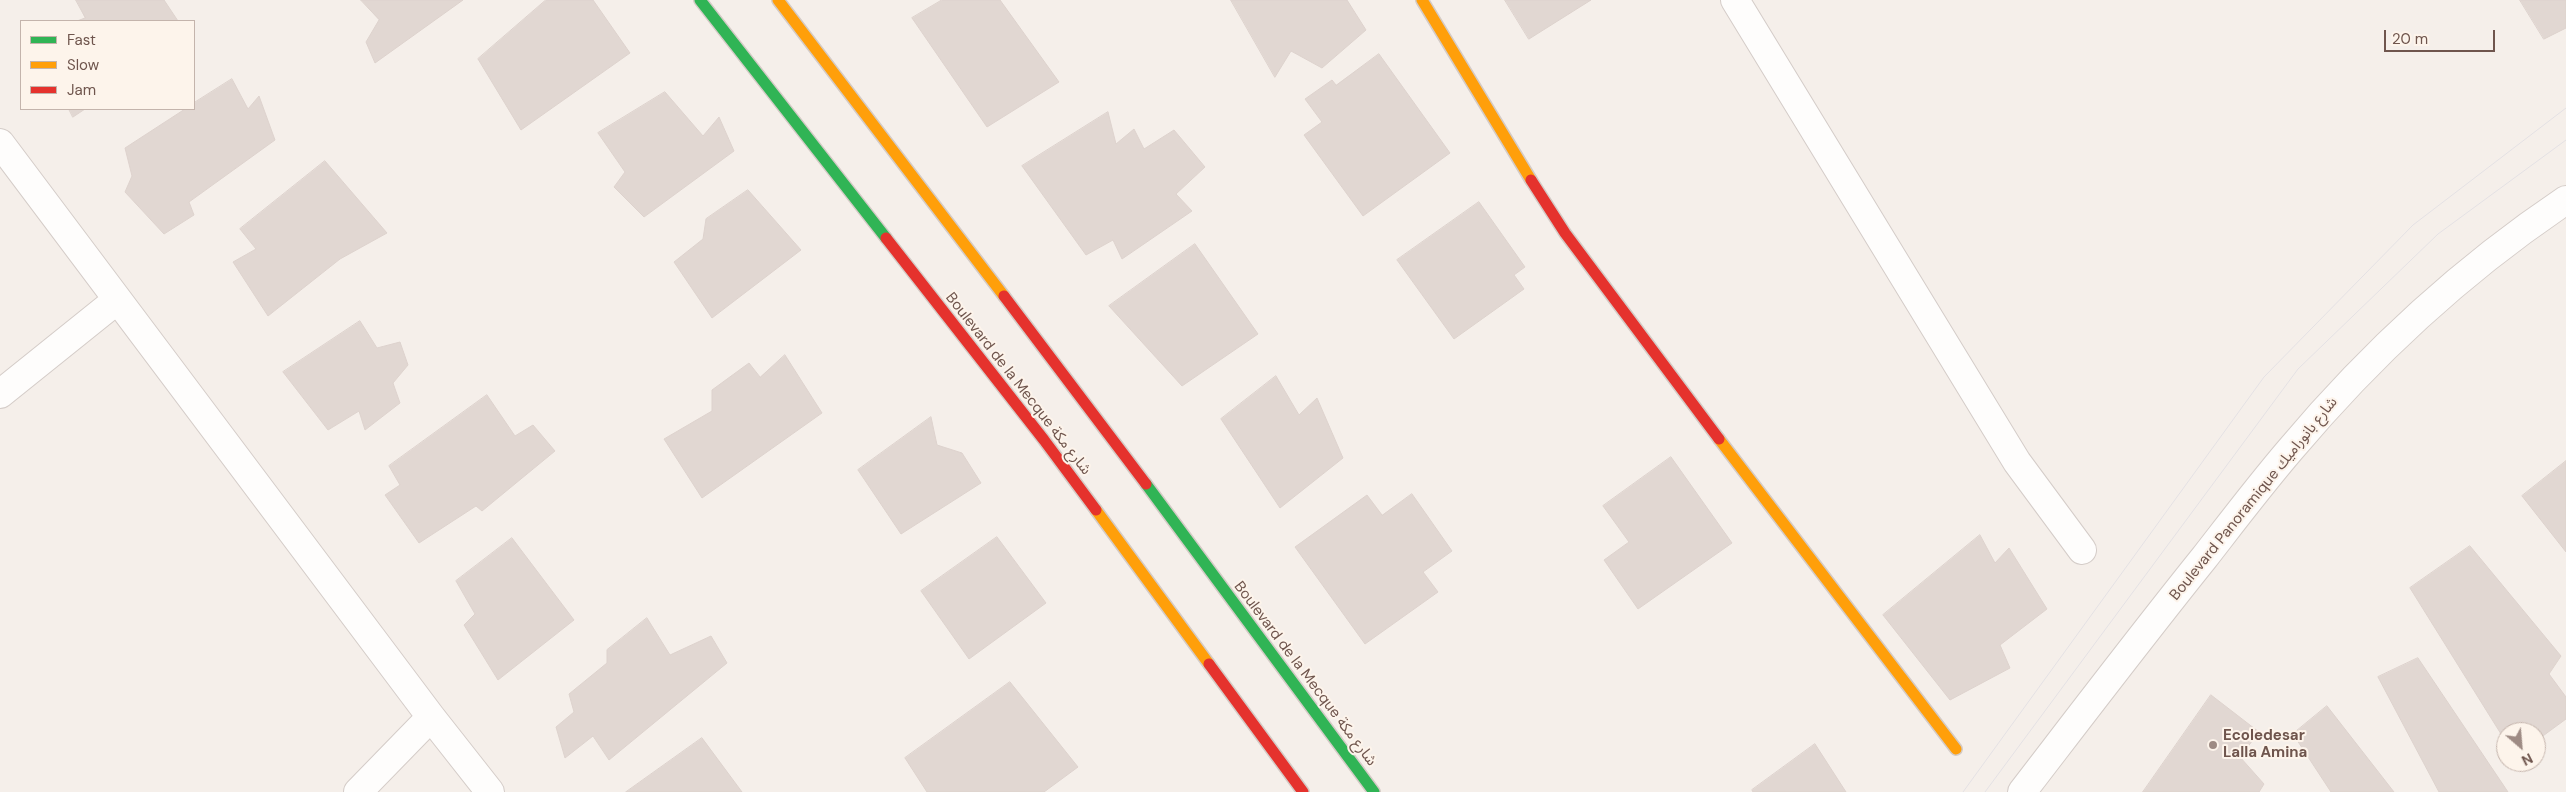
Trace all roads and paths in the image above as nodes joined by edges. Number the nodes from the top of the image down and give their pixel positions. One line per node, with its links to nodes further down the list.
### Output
1 (700, 0): 14 (main road, Boulevard de la Mecque شارع مكة)
2 (778, 0): 15 (main road, Boulevard de la Mecque شارع مكة)
3 (1422, 0): 11 (main road)
4 (1734, 0): 9 (street)
5 (0, 142): 7 (street)
6 (2566, 200): 16 (street, Boulevard Panoramique شارع بانوراميك)
7 (117, 300): 8 (street); 10 (street)
8 (0, 394)
9 (2082, 550)
10 (431, 717): 12 (street); 13 (street)
11 (1956, 749)
12 (358, 792)
13 (490, 792)
14 (1303, 792)
15 (1374, 792)
16 (2022, 792)

